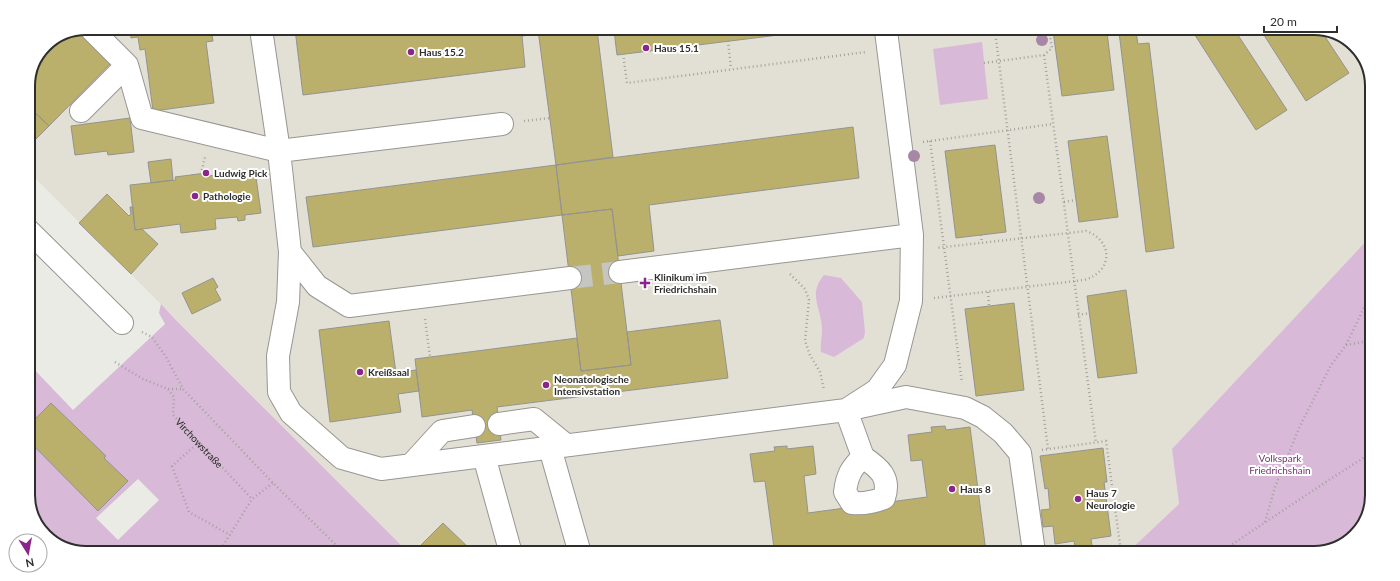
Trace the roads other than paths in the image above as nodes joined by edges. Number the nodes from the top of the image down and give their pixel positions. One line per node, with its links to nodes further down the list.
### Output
1 (97, 35): 4 (street)
2 (262, 35): 7 (street)
3 (888, 40): 9 (street)
4 (127, 65): 5 (street); 7 (street)
5 (81, 111)
6 (502, 124): 7 (street)
7 (279, 151): 10 (street)
8 (35, 237): 13 (street)
9 (913, 243): 11 (street); 14 (street)
10 (290, 252): 12 (street); 20 (street)
11 (620, 272)
12 (570, 278)
13 (122, 323)
14 (837, 411): 17 (street); 19 (street); 23 (street)
15 (499, 424): 17 (street)
16 (474, 426): 20 (street)
17 (558, 446): 18 (street); 22 (street)
18 (484, 456): 20 (street); 21 (street)
19 (863, 457)
20 (411, 465)
21 (509, 546)
22 (578, 546)
23 (1033, 546)

